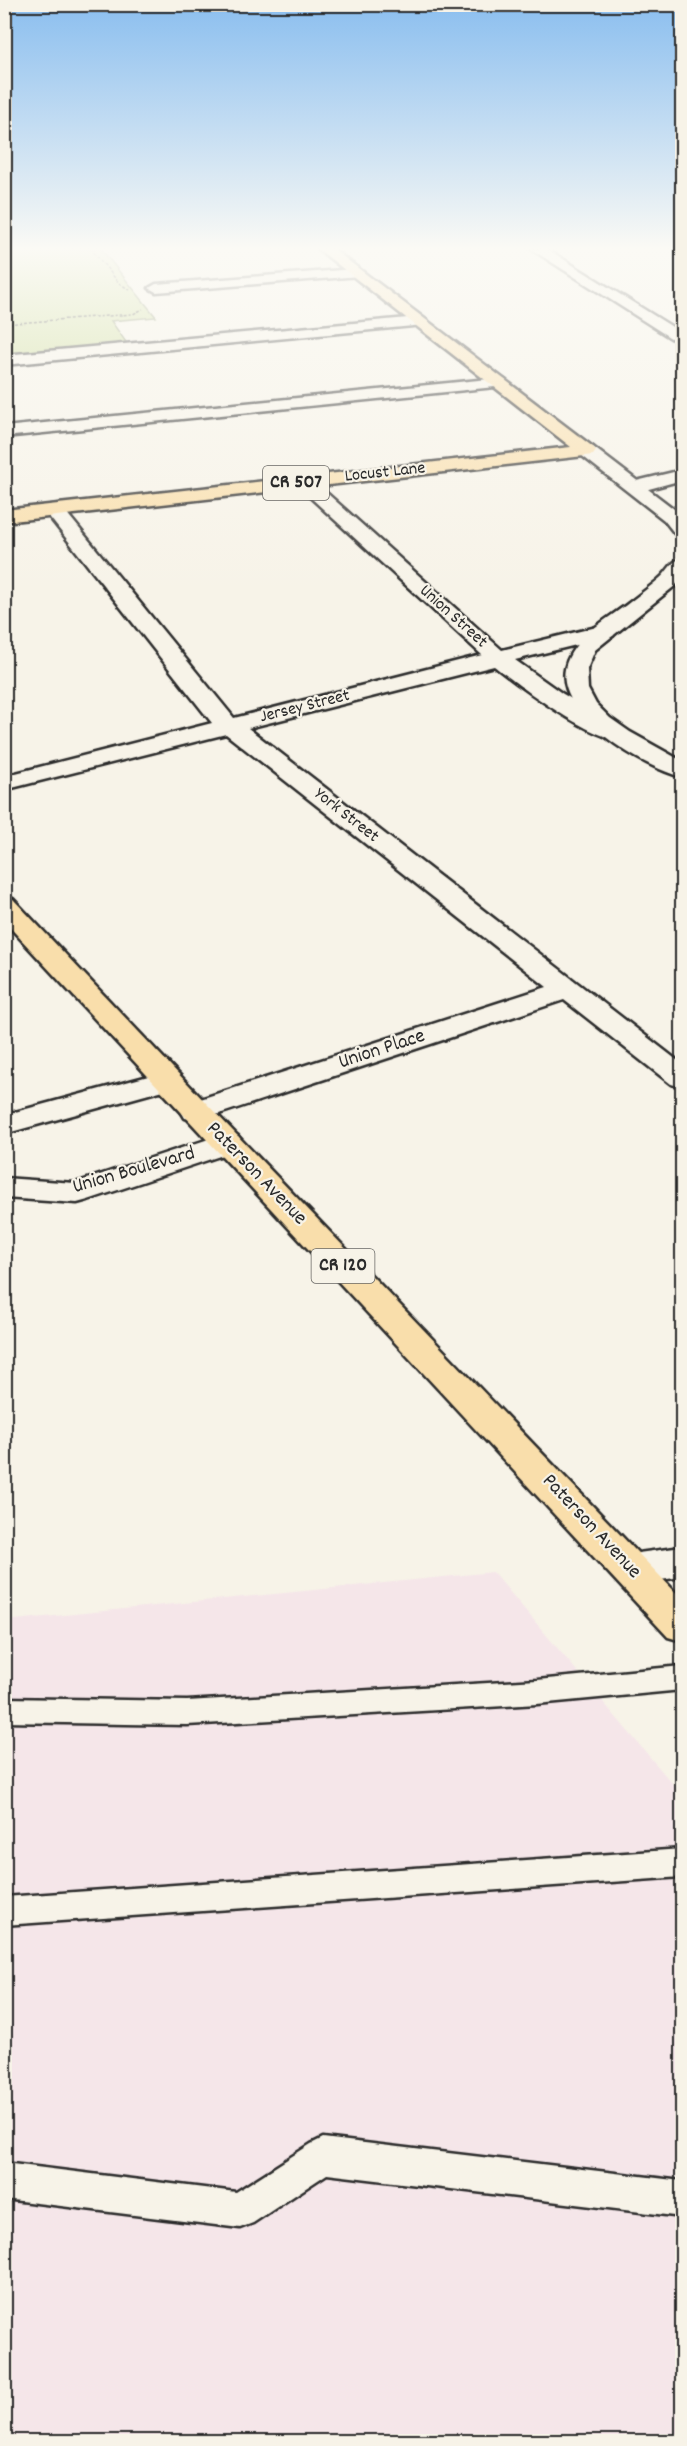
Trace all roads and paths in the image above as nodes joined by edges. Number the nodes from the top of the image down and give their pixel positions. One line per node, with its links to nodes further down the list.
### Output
1 (473, 363): 2 (main road)
2 (499, 383): 3 (street); 4 (main road)
3 (4, 432)
4 (587, 451): 6 (main road, Locust Lane / CR 507); 7 (street)
5 (682, 475): 7 (street)
6 (304, 482): 8 (main road, Locust Lane / CR 507); 13 (street, Union Street)
7 (634, 487): 10 (street)
8 (54, 510): 9 (main road, Locust Lane / CR 507); 14 (street, York Street)
9 (4, 516)
10 (682, 530)
11 (682, 564): 12 (street)
12 (605, 631): 13 (street, Jersey Street); 15 (street)
13 (498, 658): 14 (street, Jersey Street); 15 (street, Union Street)
14 (230, 726): 17 (street, Jersey Street); 19 (street, York Street)
15 (616, 734): 16 (street)
16 (682, 770)
17 (4, 783)
18 (9, 915): 21 (main road, Paterson Avenue / CR 120)
19 (568, 989): 20 (street, York Street); 22 (street, Union Place)
20 (682, 1078)
21 (167, 1080): 22 (main road, Paterson Avenue / CR 120); 23 (street)
22 (195, 1111): 24 (main road, Paterson Avenue / CR 120)
23 (4, 1125)
24 (227, 1143): 25 (street, Union Boulevard); 27 (main road, Paterson Avenue / CR 120)
25 (4, 1188)
26 (682, 1562): 27 (street)
27 (631, 1569): 28 (main road, Paterson Avenue / CR 120)
28 (682, 1625)
29 (682, 1678): 30 (lane)
30 (4, 1710)
31 (682, 1863): 32 (lane)
32 (4, 1911)
33 (4, 2181): 34 (lane)
34 (682, 2199)

